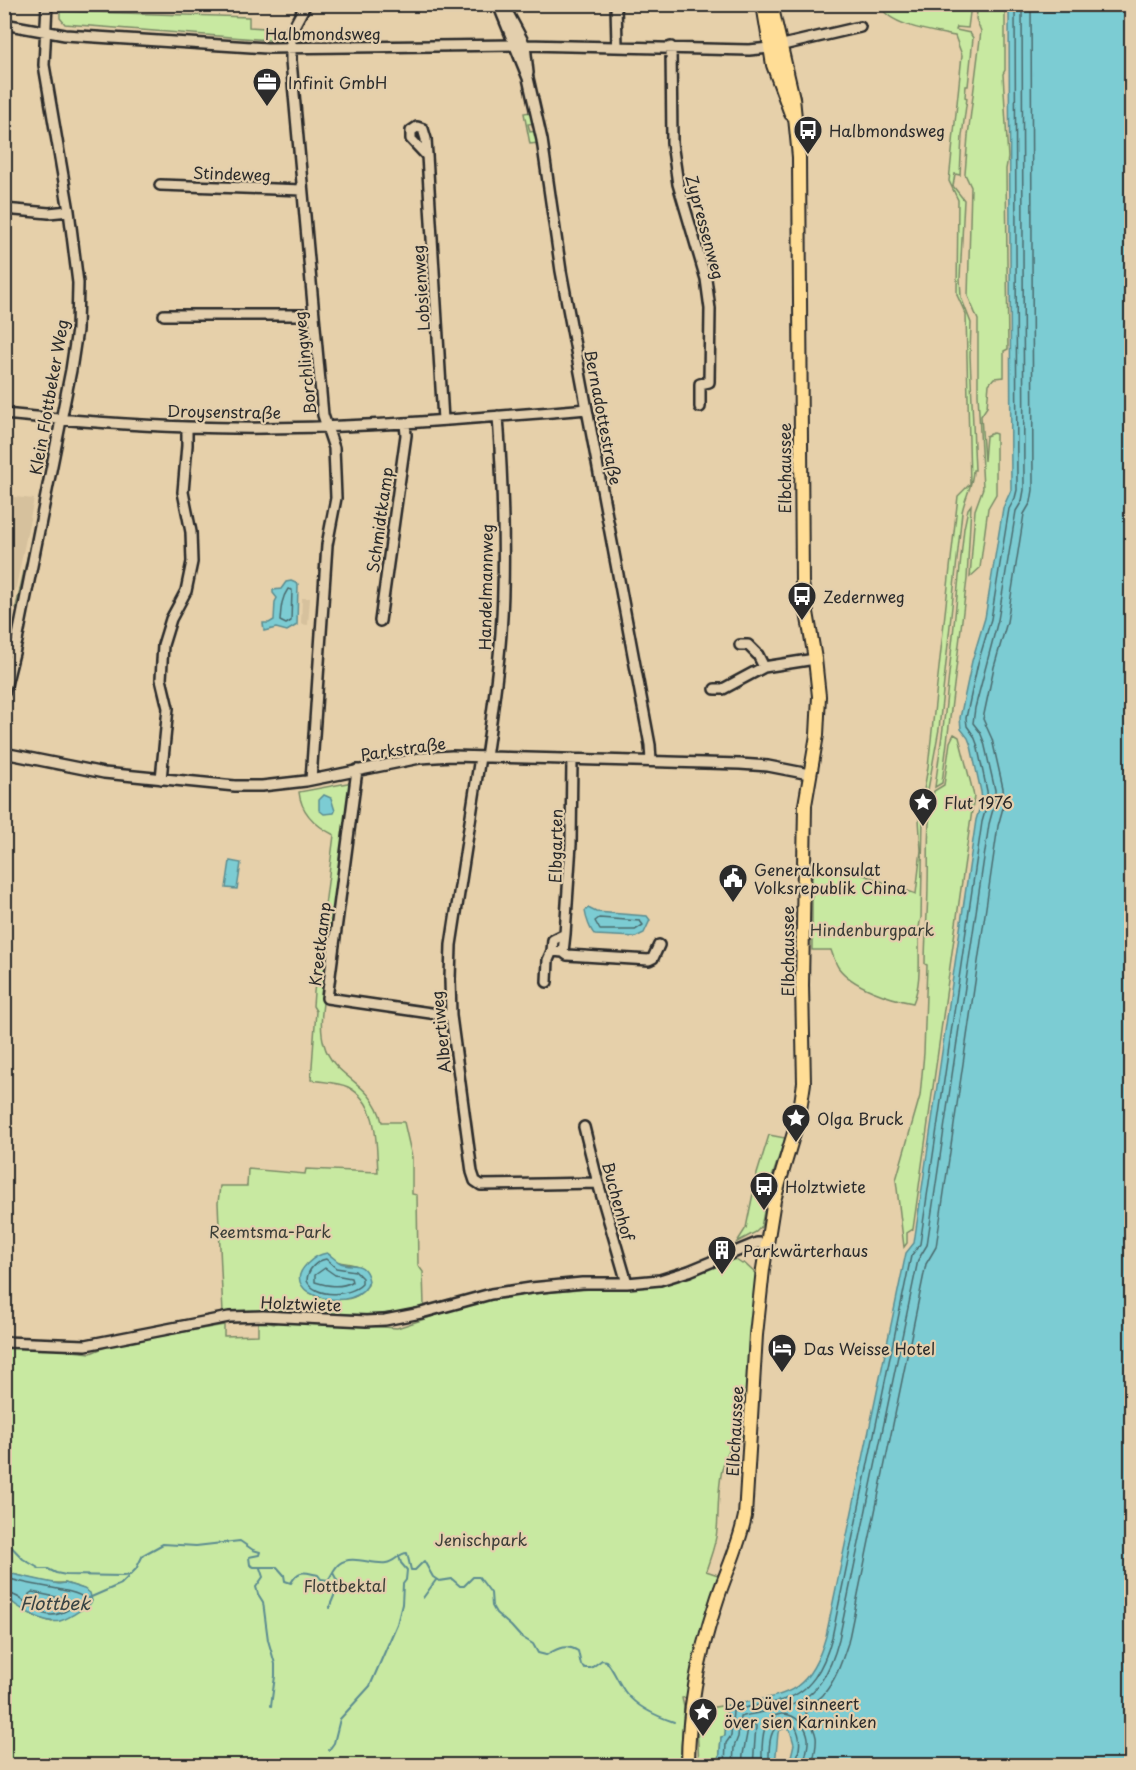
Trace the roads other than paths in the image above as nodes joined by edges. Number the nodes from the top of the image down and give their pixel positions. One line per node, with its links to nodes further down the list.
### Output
1 (47, 4): 10 (street, Klein Flottbeker Weg)
2 (306, 4): 15 (street, Borchlingweg)
3 (498, 4): 11 (street, Bernadottestraße)
4 (503, 4): 11 (street, Bernadottestraße)
5 (616, 4): 12 (street)
6 (764, 4): 14 (main road, Elbchaussee)
7 (771, 4): 14 (main road, Elbchaussee)
8 (4, 24): 10 (street, Halbmondsweg)
9 (860, 27): 14 (street, Halbmondsweg)
10 (45, 32): 15 (street, Halbmondsweg); 20 (street, Klein Flottbeker Weg)
11 (520, 45): 12 (street, Halbmondsweg); 15 (street, Halbmondsweg); 24 (street, Bernadottestraße)
12 (617, 46): 13 (street, Halbmondsweg)
13 (671, 47): 14 (street, Halbmondsweg); 23 (street, Zypressenweg)
14 (775, 47): 34 (main road, Elbchaussee)
15 (290, 48): 18 (street, Borchlingweg)
16 (426, 154): 28 (street, Lobsienweg)
17 (160, 185): 18 (street, Stindeweg)
18 (302, 190): 22 (street, Borchlingweg)
19 (4, 208): 20 (street)
20 (69, 211): 27 (street, Klein Flottbeker Weg)
21 (164, 315): 22 (street)
22 (314, 315): 30 (street, Borchlingweg)
23 (699, 407)
24 (587, 409): 26 (street, Droysenstraße); 41 (street, Bernadottestraße)
25 (4, 414): 27 (street, Droysenstraße)
26 (498, 416): 28 (street, Droysenstraße); 39 (street, Handelmannweg)
27 (61, 420): 31 (street, Droysenstraße); 37 (street, Klein Flottbeker Weg)
28 (443, 420): 29 (street, Droysenstraße)
29 (405, 423): 30 (street, Droysenstraße); 32 (street, Schmidtkamp)
30 (327, 426): 31 (street, Droysenstraße); 45 (street, Borchlingweg)
31 (187, 427): 44 (street)
32 (380, 621)
33 (740, 645): 35 (street)
34 (815, 659): 35 (street); 43 (main road, Elbchaussee)
35 (764, 667): 36 (street)
36 (715, 689)
37 (4, 693)
38 (4, 753): 44 (street, Parkstraße)
39 (483, 757): 40 (street, Parkstraße); 42 (street, Parkstraße); 51 (street, Albertiweg)
40 (572, 759): 41 (street, Parkstraße); 46 (street, Elbgarten)
41 (651, 761): 43 (street, Parkstraße)
42 (357, 770): 45 (street, Parkstraße); 51 (street, Kreetkamp)
43 (809, 774): 54 (main road, Elbchaussee)
44 (161, 779): 45 (street, Parkstraße)
45 (311, 780)
46 (565, 934): 48 (street); 49 (street, Elbgarten)
47 (659, 945): 49 (street)
48 (552, 951): 49 (street); 50 (street)
49 (563, 952)
50 (548, 982)
51 (451, 1016): 53 (street, Albertiweg)
52 (585, 1126): 53 (street, Buchenhof)
53 (598, 1183): 55 (street, Buchenhof)
54 (767, 1243): 55 (street, Holztwiete); 57 (main road, Elbchaussee)
55 (627, 1283): 56 (street, Holztwiete)
56 (4, 1342)
57 (688, 1766)

